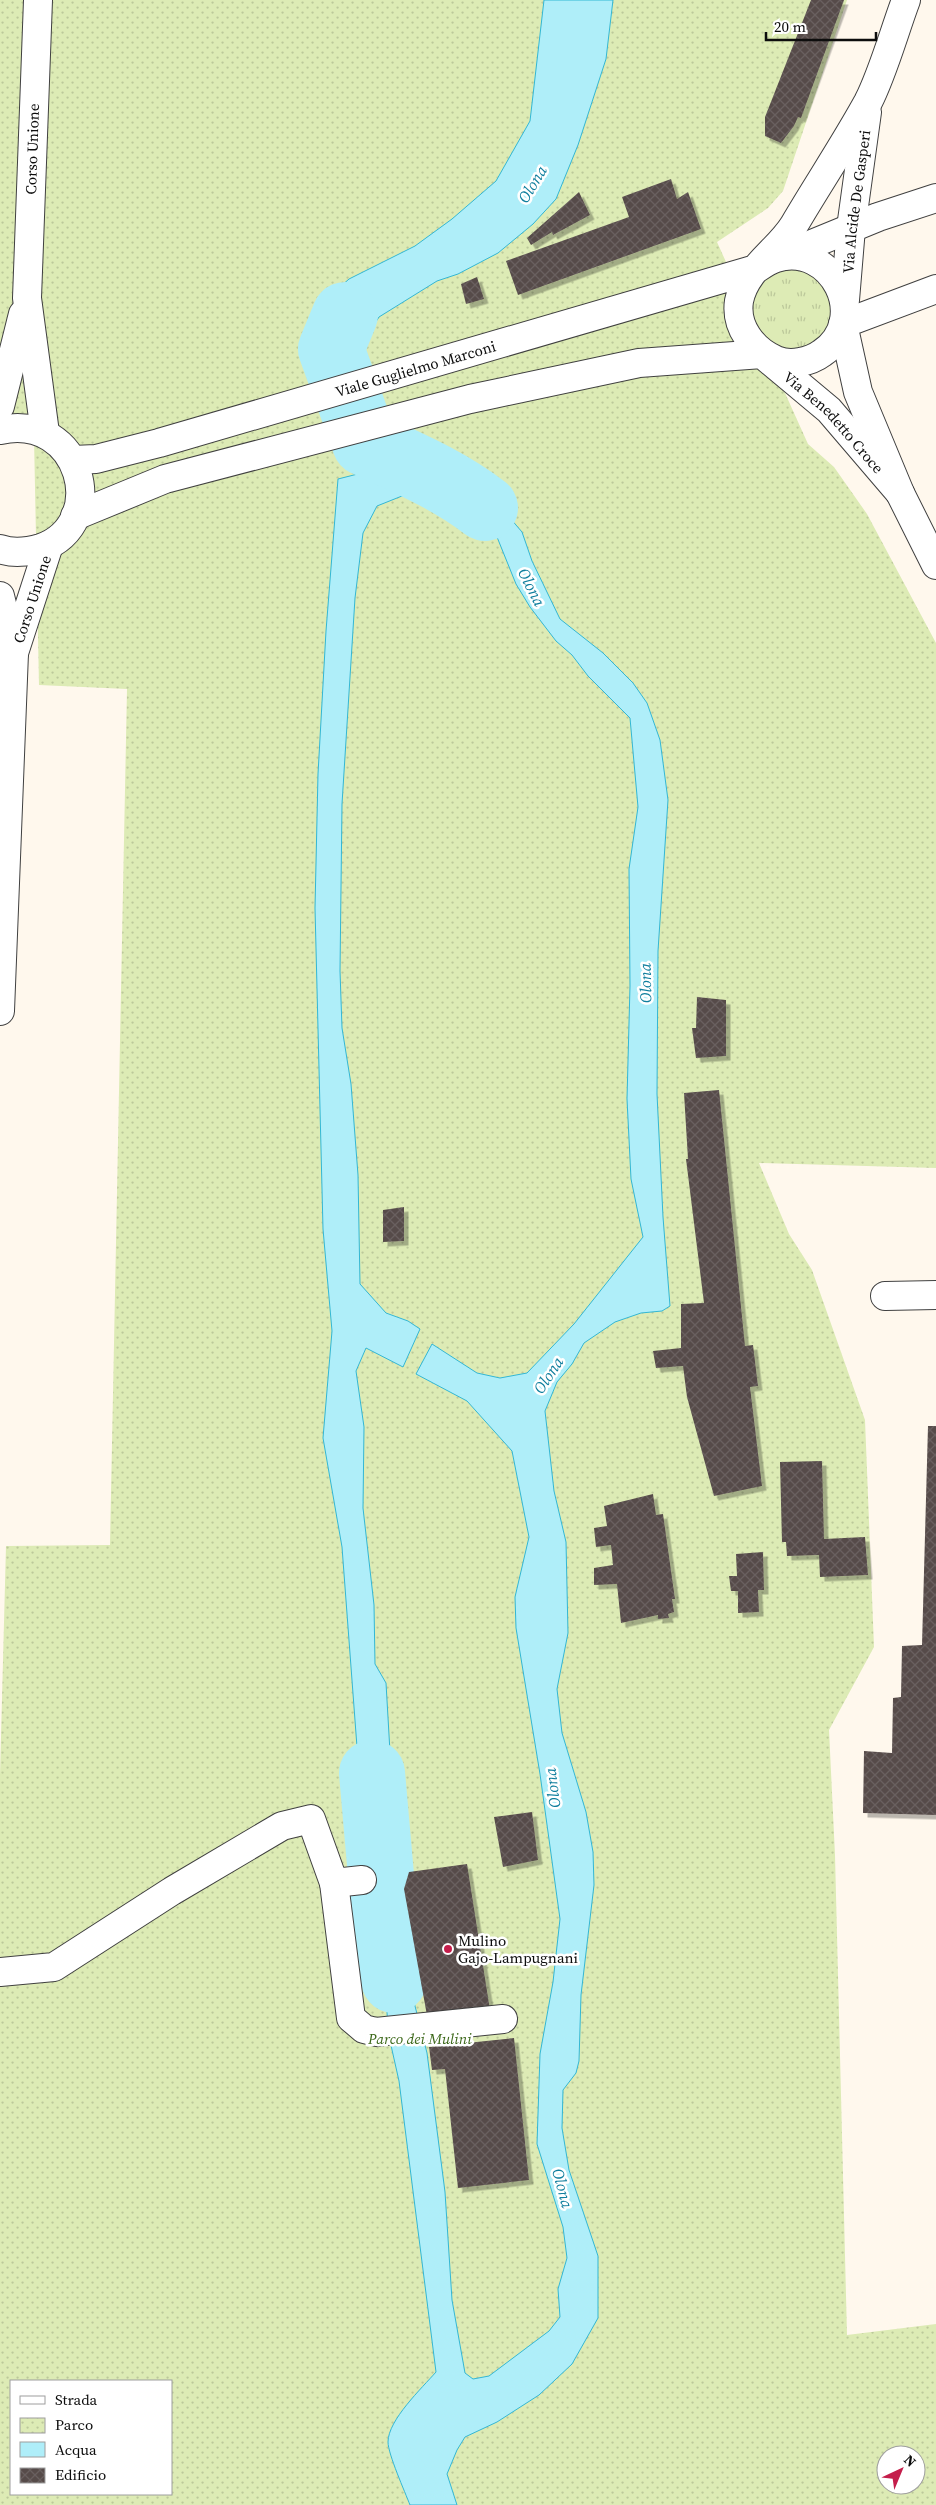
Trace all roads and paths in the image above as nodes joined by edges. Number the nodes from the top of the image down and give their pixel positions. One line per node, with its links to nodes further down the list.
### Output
1 (38, 0): 9 (street, Corso Unione)
2 (906, 0): 3 (street, Via Alcide De Gasperi)
3 (868, 101): 5 (street, Via Alcide De Gasperi); 7 (street, Via Alcide De Gasperi)
4 (936, 198): 5 (street)
5 (851, 228): 6 (street); 10 (street, Via Alcide De Gasperi)
6 (781, 257): 7 (street); 10 (street)
7 (756, 269): 11 (street); 15 (street, Viale Guglielmo Marconi)
8 (936, 289): 10 (street)
9 (27, 298): 12 (street, Corso Unione); 14 (street, Corso Unione)
10 (844, 314): 11 (street); 16 (street, Via Benedetto Croce)
11 (762, 354): 16 (street, Via Benedetto Croce); 17 (street)
12 (0, 406)
13 (0, 430): 14 (street)
14 (45, 433): 15 (street)
15 (73, 460): 17 (street)
16 (900, 493): 20 (street, Via Benedetto Croce)
17 (75, 516): 18 (street)
18 (49, 545): 19 (street); 22 (street, Corso Unione)
19 (0, 549)
20 (936, 565)
21 (0, 596): 22 (street, Corso Unione)
22 (14, 653): 23 (street, Corso Unione)
23 (0, 1011)
24 (936, 1295): 25 (street)
25 (885, 1296)
26 (362, 1880): 27 (street)
27 (334, 1883): 28 (street); 29 (street)
28 (0, 1972)
29 (503, 2019)

